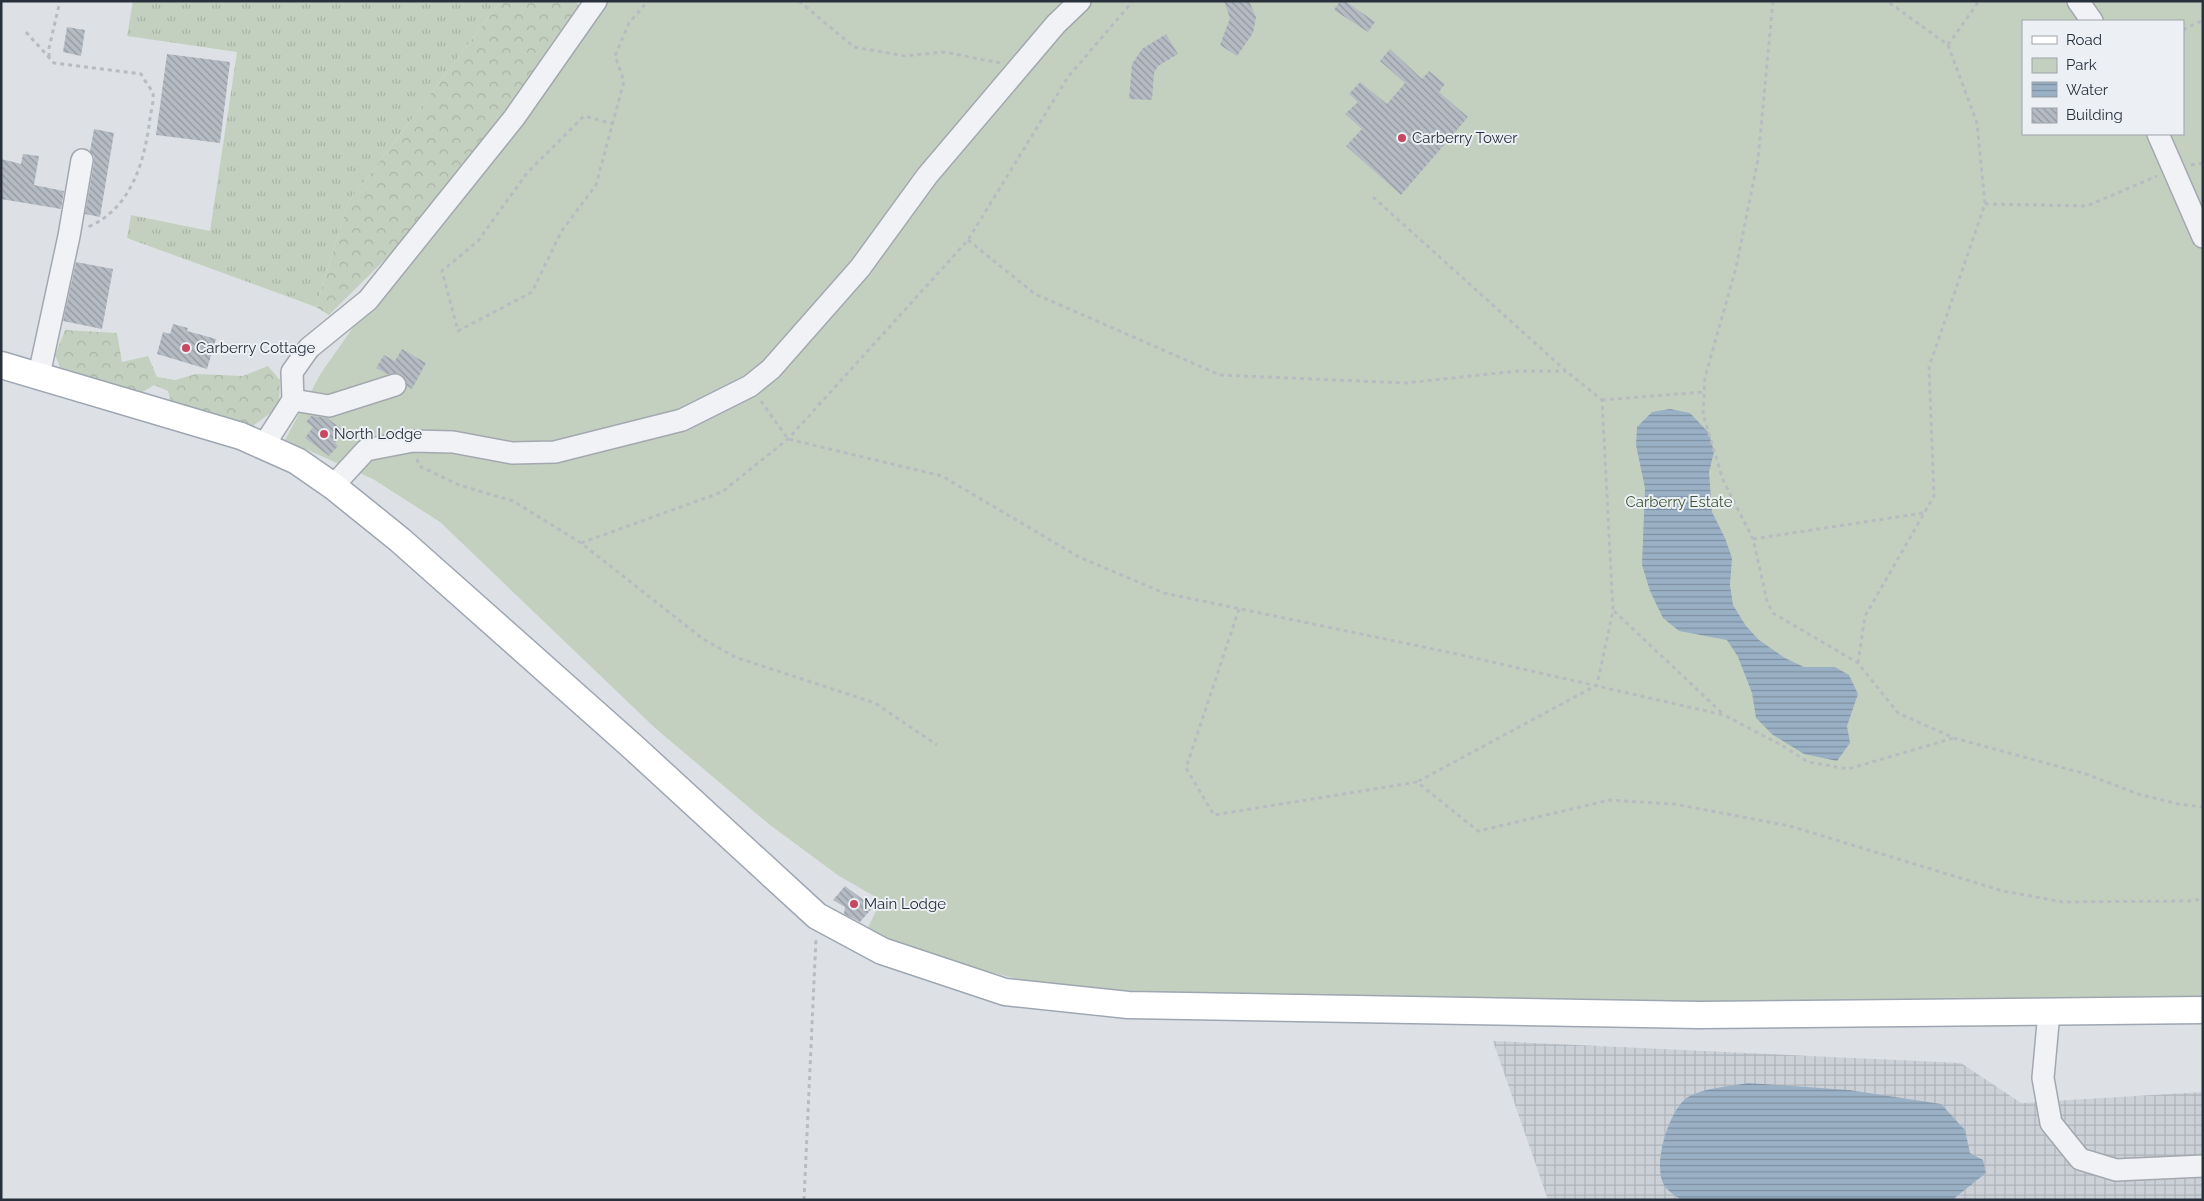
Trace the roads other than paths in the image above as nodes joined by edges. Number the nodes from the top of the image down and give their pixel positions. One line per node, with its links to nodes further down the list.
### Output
1 (596, 1): 11 (lane)
2 (1080, 1): 13 (lane)
3 (2078, 1): 4 (lane)
4 (2091, 20)
5 (2158, 135): 7 (lane)
6 (82, 160): 9 (lane)
7 (2203, 237)
8 (1, 365): 9 (main road)
9 (39, 375): 12 (main road)
10 (396, 385): 11 (lane)
11 (293, 400): 12 (lane)
12 (264, 445): 13 (main road)
13 (333, 486): 15 (main road)
14 (2203, 1010): 15 (main road)
15 (2049, 1012): 16 (lane)
16 (2203, 1166)

